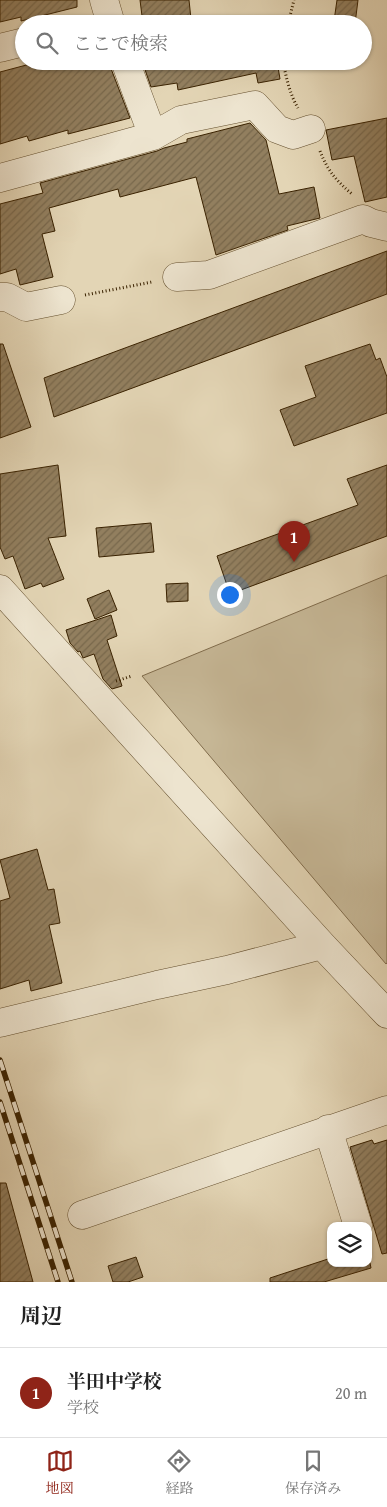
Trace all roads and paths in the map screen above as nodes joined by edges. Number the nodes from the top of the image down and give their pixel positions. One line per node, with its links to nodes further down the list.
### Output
1 (294, 0): 2 (path)
2 (290, 15)
3 (15, 44): 4 (street)
4 (0, 48)
5 (128, 70): 7 (street)
6 (311, 129): 7 (street)
7 (153, 136): 8 (street)
8 (0, 178)
9 (387, 227): 10 (street)
10 (177, 278): 12 (path)
11 (0, 297): 12 (street)
12 (61, 300)
13 (0, 589): 14 (street)
14 (322, 945): 15 (street); 16 (street)
15 (387, 1014)
16 (0, 1023)
17 (387, 1110): 18 (street)
18 (328, 1129): 19 (street); 20 (street)
19 (82, 1215)
20 (357, 1222)

